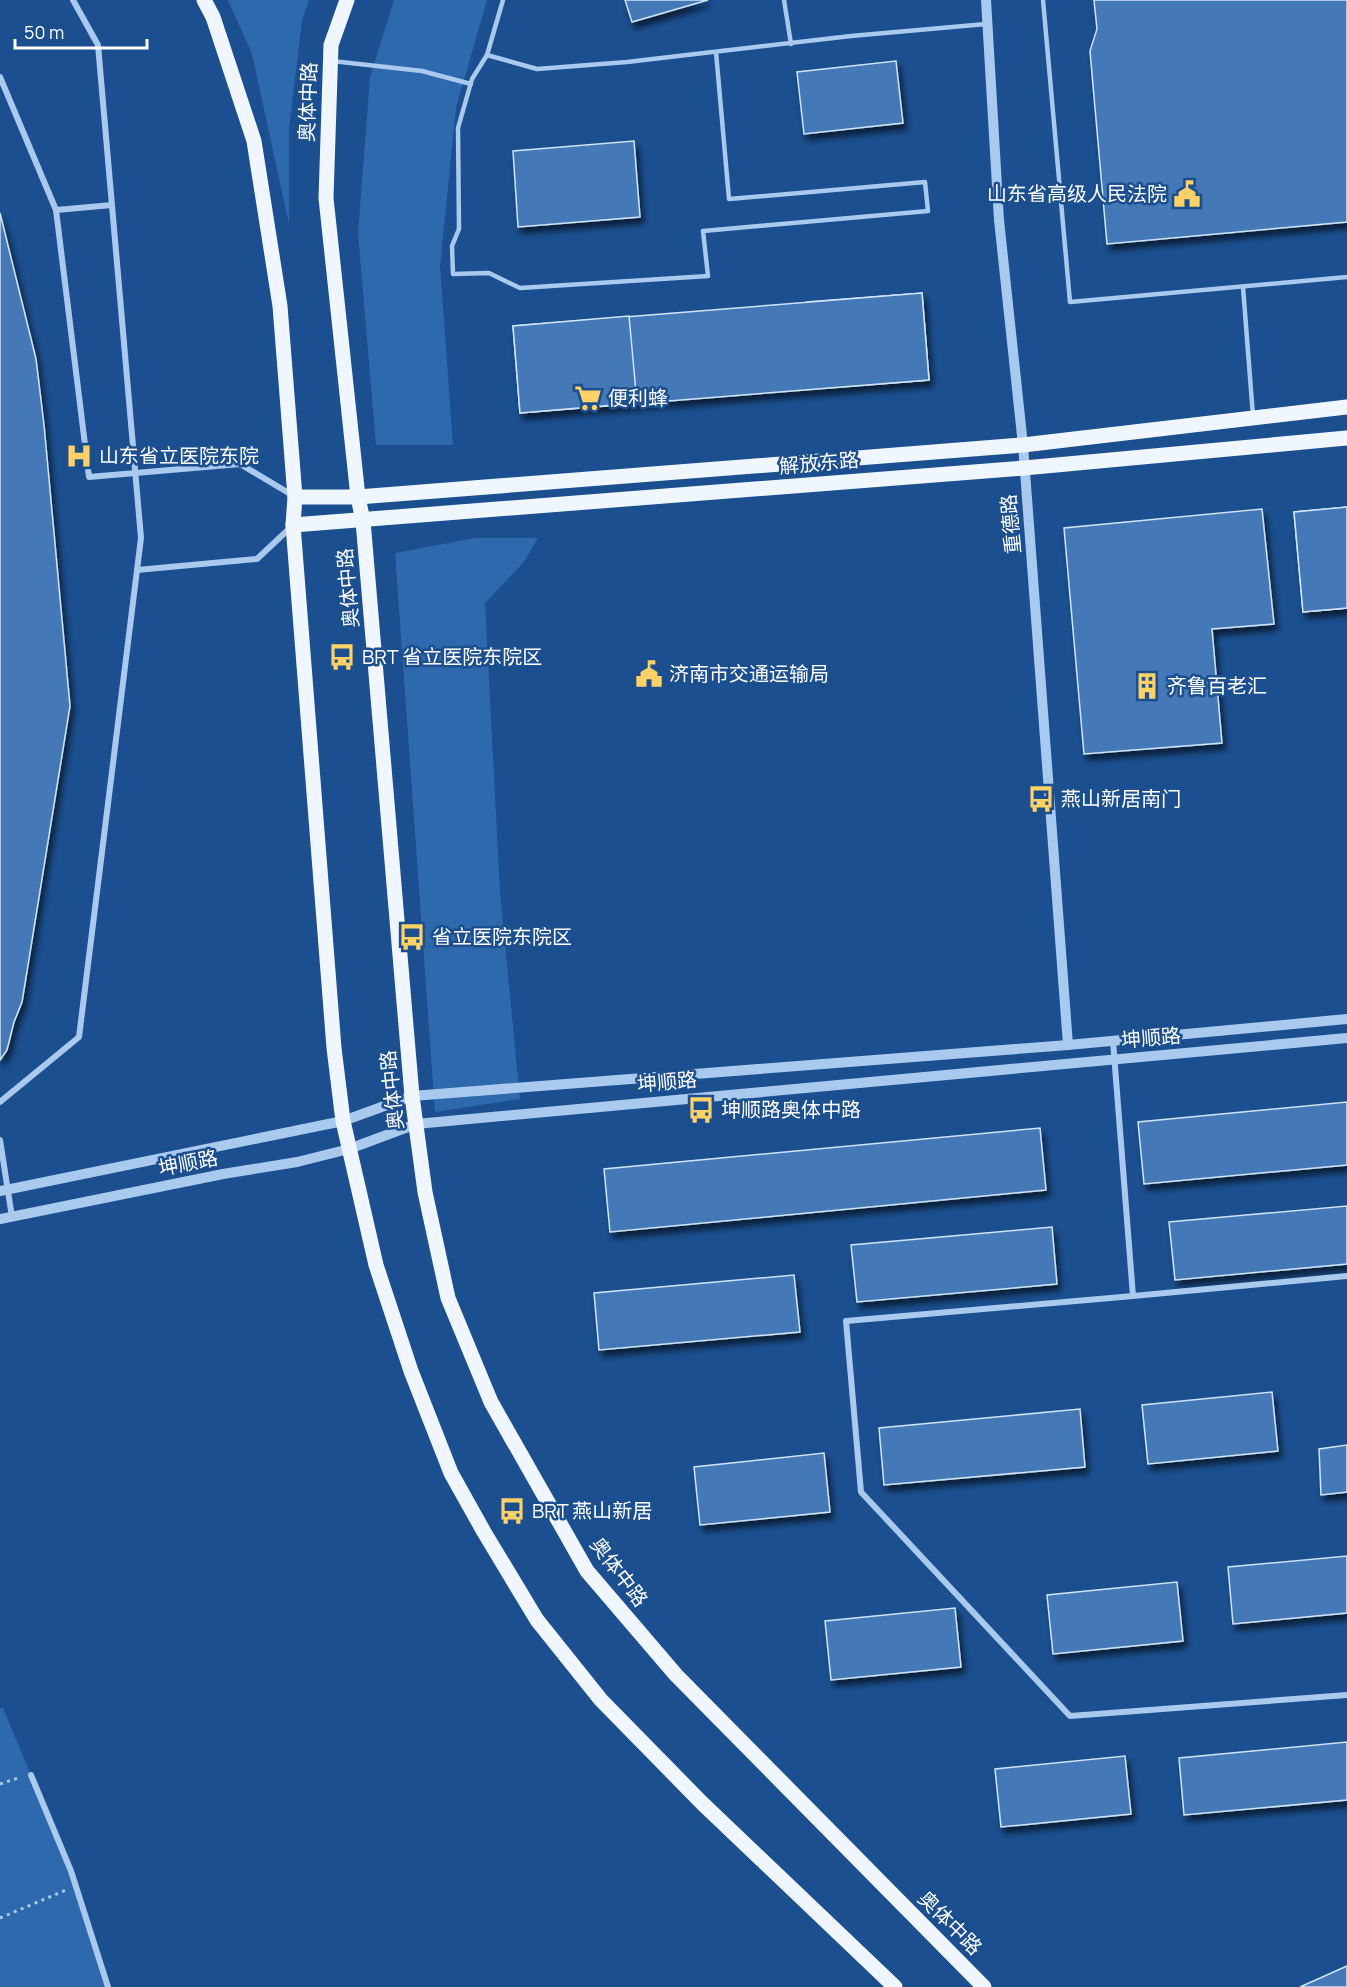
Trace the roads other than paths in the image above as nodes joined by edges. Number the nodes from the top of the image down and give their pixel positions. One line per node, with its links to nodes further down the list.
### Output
1 (73, 0): 15 (street)
2 (204, 0): 25 (main road)
3 (347, 0): 12 (main road, 奥体中路)
4 (503, 0): 11 (lane)
5 (784, 0): 9 (lane)
6 (986, 0): 8 (street, 重德路)
7 (1043, 0): 18 (lane)
8 (988, 23): 9 (lane); 22 (street, 重德路)
9 (791, 44): 10 (lane)
10 (716, 52): 11 (lane); 14 (lane)
11 (487, 55): 14 (lane)
12 (330, 60): 14 (lane); 26 (main road, 奥体中路)
13 (0, 77): 16 (street)
14 (471, 84)
15 (112, 205): 16 (street); 24 (street)
16 (57, 210): 24 (street)
17 (1347, 277): 18 (lane)
18 (1243, 287): 20 (lane)
19 (1347, 407): 20 (main road, 解放东路)
20 (1253, 418): 22 (main road, 解放东路)
21 (1347, 438): 23 (main road, 解放东路)
22 (1023, 445): 23 (street, 重德路); 26 (main road, 解放东路)
23 (1024, 468): 27 (main road, 解放东路); 33 (street, 重德路)
24 (135, 474): 25 (street); 29 (street)
25 (295, 497): 26 (main road, 解放东路); 28 (main road)
26 (358, 497): 27 (main road, 奥体中路)
27 (363, 521): 28 (main road, 解放东路); 35 (main road, 奥体中路)
28 (293, 525): 29 (street); 37 (main road)
29 (137, 570): 36 (street)
30 (1347, 1019): 32 (street, 坤顺路)
31 (1347, 1038): 34 (street, 坤顺路)
32 (1113, 1041): 33 (street, 坤顺路); 34 (street)
33 (1068, 1045): 35 (street, 坤顺路)
34 (1114, 1059): 38 (street, 坤顺路); 45 (street)
35 (412, 1096): 37 (street, 坤顺路); 38 (main road, 奥体中路)
36 (0, 1102)
37 (343, 1121): 40 (main road); 41 (street, 坤顺路)
38 (416, 1124): 40 (street, 坤顺路); 50 (main road, 奥体中路)
39 (0, 1140): 41 (street)
40 (350, 1149): 42 (street, 坤顺路); 49 (main road)
41 (3, 1190): 42 (street)
42 (12, 1216): 43 (street, 坤顺路)
43 (0, 1219)
44 (1347, 1276): 45 (street)
45 (1133, 1296): 46 (street)
46 (1347, 1695)
47 (31, 1774): 48 (street)
48 (108, 1987)
49 (895, 1987)
50 (984, 1987)

